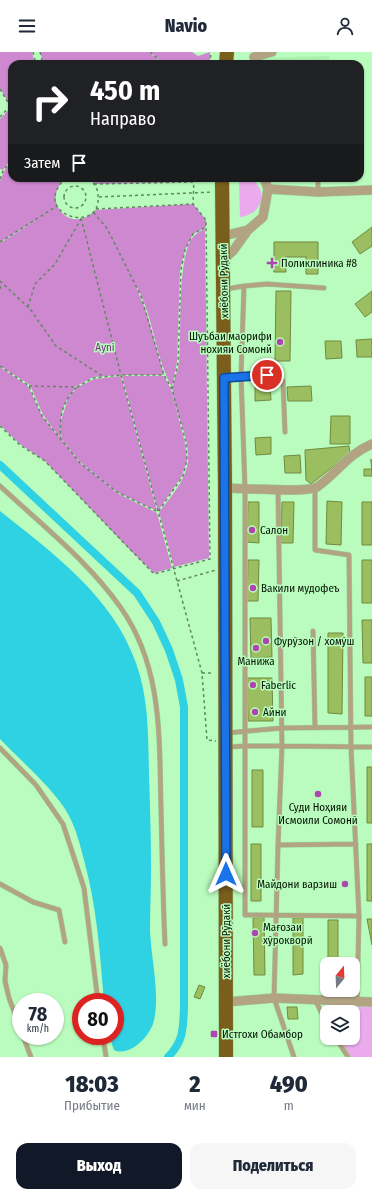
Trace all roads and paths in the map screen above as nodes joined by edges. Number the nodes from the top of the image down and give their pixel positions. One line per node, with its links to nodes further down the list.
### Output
1 (150, 52): 4 (path)
2 (272, 52): 3 (street)
3 (254, 58)
4 (159, 60)
5 (0, 89): 6 (path)
6 (8, 101)
7 (8, 108): 8 (path)
8 (0, 117)
9 (8, 165): 11 (path)
10 (0, 170): 11 (path)
11 (3, 171): 12 (path)
12 (0, 179)
13 (63, 182): 27 (path)
14 (92, 182): 19 (path)
15 (193, 182): 19 (path); 24 (path)
16 (222, 182): 34 (highway, хиёбони Рӯдакӣ)
17 (265, 182): 20 (street)
18 (318, 182): 23 (lane)
19 (94, 184): 25 (path)
20 (268, 189): 23 (street); 33 (street)
21 (372, 190): 23 (street)
22 (213, 192): 24 (path)
23 (318, 192)
24 (193, 193): 25 (path); 26 (path)
25 (99, 197): 29 (path)
26 (193, 204): 29 (path); 32 (path)
27 (57, 206): 31 (path); 35 (path)
28 (71, 207): 28 (path)
29 (95, 209): 30 (path)
30 (93, 212): 31 (path); 45 (path)
31 (81, 218): 42 (path); 44 (path)
32 (206, 227): 51 (path); 62 (path)
33 (248, 230): 34 (street); 36 (street)
34 (223, 236): 36 (highway, хиёбони Рӯдакӣ)
35 (0, 242)
36 (223, 260): 41 (highway, хиёбони Рӯдакӣ)
37 (1, 282): 40 (path); 42 (path)
38 (244, 286): 39 (lane); 41 (lane); 46 (lane)
39 (324, 288)
40 (0, 289)
41 (224, 289): 48 (highway, хиёбони Рӯдакӣ)
42 (28, 307): 47 (path)
43 (0, 366): 49 (path)
44 (121, 375): 45 (path); 47 (path); 61 (path)
45 (164, 375): 51 (path)
46 (241, 376): 48 (lane); 53 (lane); 58 (lane)
47 (104, 377): 50 (path)
48 (224, 378): 57 (highway, хиёбони Рӯдакӣ)
49 (29, 386): 50 (path); 54 (path)
50 (77, 387): 54 (path)
51 (172, 389): 61 (path)
52 (0, 426): 62 (path)
53 (285, 432)
54 (61, 440): 61 (path)
55 (372, 444): 59 (street)
56 (0, 486): 85 (lane)
57 (225, 488): 58 (street); 73 (highway, хиёбони Рӯдакӣ)
58 (245, 488): 60 (street); 72 (lane)
59 (315, 488): 60 (street); 68 (lane)
60 (278, 490): 70 (lane)
61 (158, 512): 62 (path)
62 (173, 568): 64 (path)
63 (216, 570): 64 (path)
64 (177, 581): 66 (path)
65 (313, 631): 71 (lane)
66 (202, 673): 67 (path); 73 (path)
67 (216, 673)
68 (351, 727): 69 (lane); 71 (lane); 76 (lane)
69 (372, 727)
70 (282, 728): 71 (lane); 72 (lane); 75 (lane)
71 (315, 728)
72 (244, 732): 73 (lane); 74 (lane)
73 (223, 740): 74 (lane); 90 (highway, хиёбони Рӯдакӣ)
74 (245, 746): 75 (lane); 82 (lane)
75 (282, 746): 76 (lane); 80 (lane)
76 (351, 747): 77 (lane); 79 (lane)
77 (372, 747)
78 (0, 748): 87 (lane)
79 (356, 844): 80 (lane); 83 (lane)
80 (278, 845): 82 (lane)
81 (0, 884): 84 (lane)
82 (277, 916): 83 (lane); 88 (lane)
83 (359, 916): 91 (lane)
84 (65, 942)
85 (165, 944)
86 (0, 948): 93 (lane)
87 (97, 993)
88 (274, 998): 89 (street); 90 (street); 101 (lane)
89 (314, 999): 91 (street); 94 (lane)
90 (226, 1002): 100 (highway, хиёбони Рӯдакӣ)
91 (357, 1002): 92 (street)
92 (372, 1002)
93 (12, 1006)
94 (320, 1011)
95 (26, 1045): 98 (lane)
96 (104, 1045): 99 (lane)
97 (340, 1045): 102 (lane)
98 (31, 1057)
99 (106, 1057)
100 (226, 1057)
101 (294, 1057)
102 (348, 1057)

